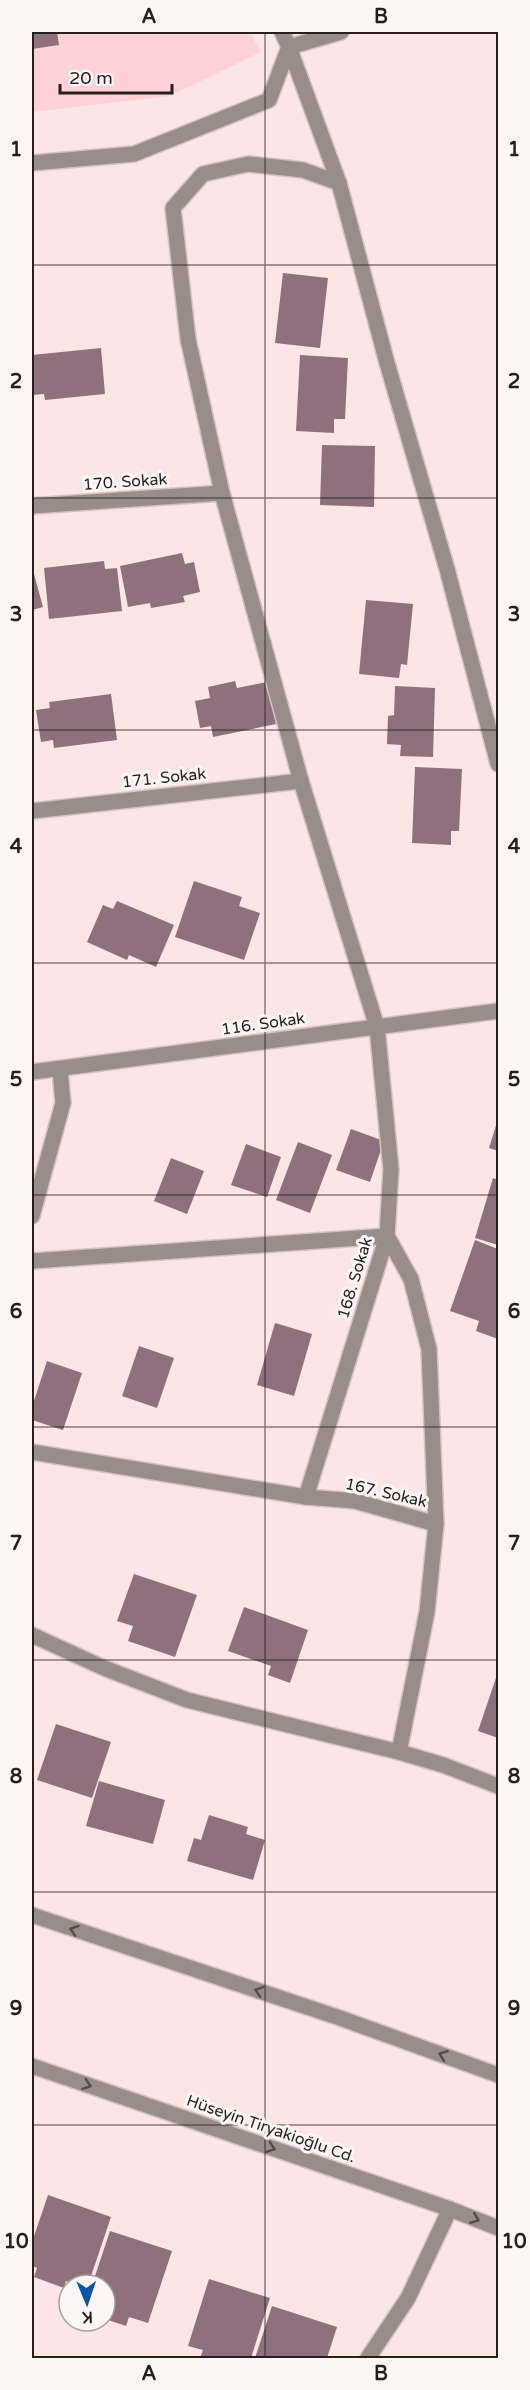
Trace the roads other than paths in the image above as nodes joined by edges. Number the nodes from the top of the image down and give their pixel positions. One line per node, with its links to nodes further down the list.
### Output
1 (282, 32): 3 (street)
2 (341, 32): 3 (street)
3 (289, 47): 4 (street); 5 (street)
4 (32, 163)
5 (339, 183): 6 (street, 168. Sokak); 8 (street)
6 (222, 493): 7 (street, 170. Sokak); 9 (street, 168. Sokak)
7 (32, 506)
8 (498, 764)
9 (301, 781): 10 (street, 171. Sokak); 12 (street, 168. Sokak)
10 (32, 811)
11 (498, 1011): 12 (street, 116. Sokak)
12 (377, 1027): 13 (street, 116. Sokak); 16 (street, 168. Sokak)
13 (60, 1069): 14 (street, 116. Sokak); 15 (street)
14 (32, 1072)
15 (32, 1216)
16 (387, 1236): 17 (street); 19 (street, 168. Sokak); 20 (street)
17 (32, 1261)
18 (32, 1452): 19 (street, 167. Sokak)
19 (306, 1497): 20 (street, 167. Sokak)
20 (436, 1524): 22 (street, 167. Sokak)
21 (32, 1636): 22 (street)
22 (399, 1752): 23 (street)
23 (498, 1786)
24 (32, 1915): 26 (street, one-way to 24)
25 (32, 2066): 27 (street, Hüseyin Tiryakioğlu Cd., one-way to 27)
26 (498, 2075)
27 (450, 2209): 28 (street, Hüseyin Tiryakioğlu Cd., one-way to 28); 29 (street)
28 (498, 2228)
29 (369, 2358)

